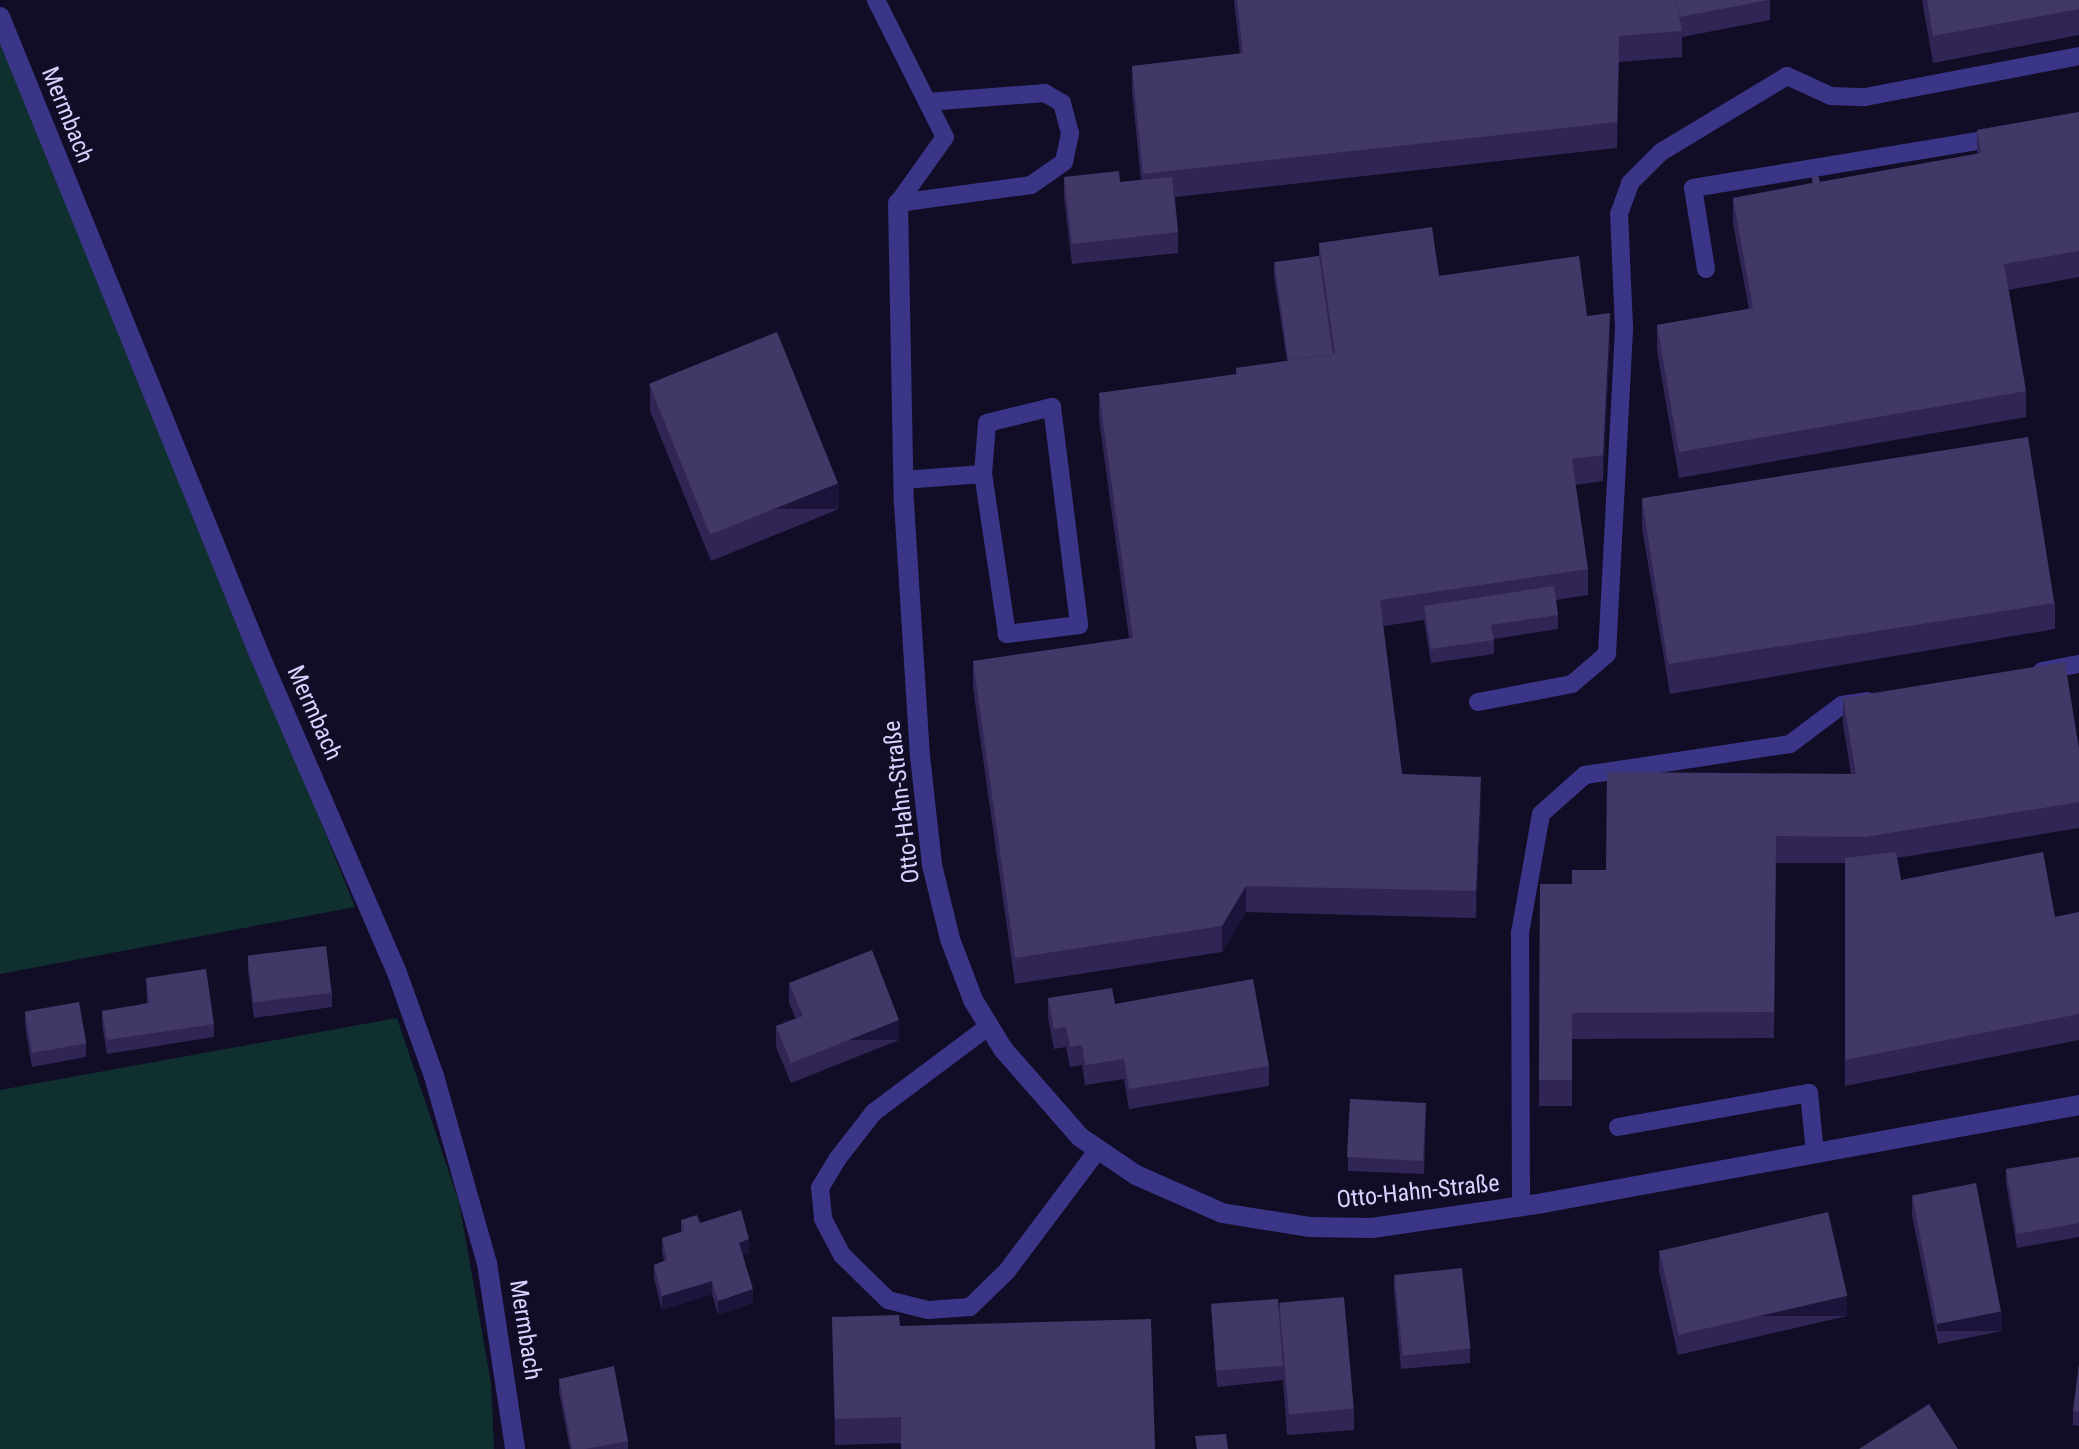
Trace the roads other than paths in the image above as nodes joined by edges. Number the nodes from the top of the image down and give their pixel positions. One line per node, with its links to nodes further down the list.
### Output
1 (876, 0): 4 (lane)
2 (0, 17): 20 (street, Mermbach)
3 (2079, 56): 13 (lane)
4 (927, 102): 6 (lane); 6 (lane)
5 (2017, 134): 7 (lane)
6 (898, 203): 9 (street, Otto-Hahn-Straße)
7 (1706, 269)
8 (983, 474): 8 (lane); 9 (lane)
9 (903, 480): 14 (street, Otto-Hahn-Straße)
10 (2079, 664): 11 (lane)
11 (2020, 675)
12 (1886, 697): 19 (lane)
13 (1478, 702)
14 (989, 1026): 17 (street, Otto-Hahn-Straße); 17 (lane)
15 (2079, 1105): 18 (street, Otto-Hahn-Straße)
16 (1618, 1127): 18 (lane)
17 (1098, 1150): 19 (street, Otto-Hahn-Straße)
18 (1815, 1153): 19 (street, Otto-Hahn-Straße)
19 (1521, 1207)
20 (515, 1449)

